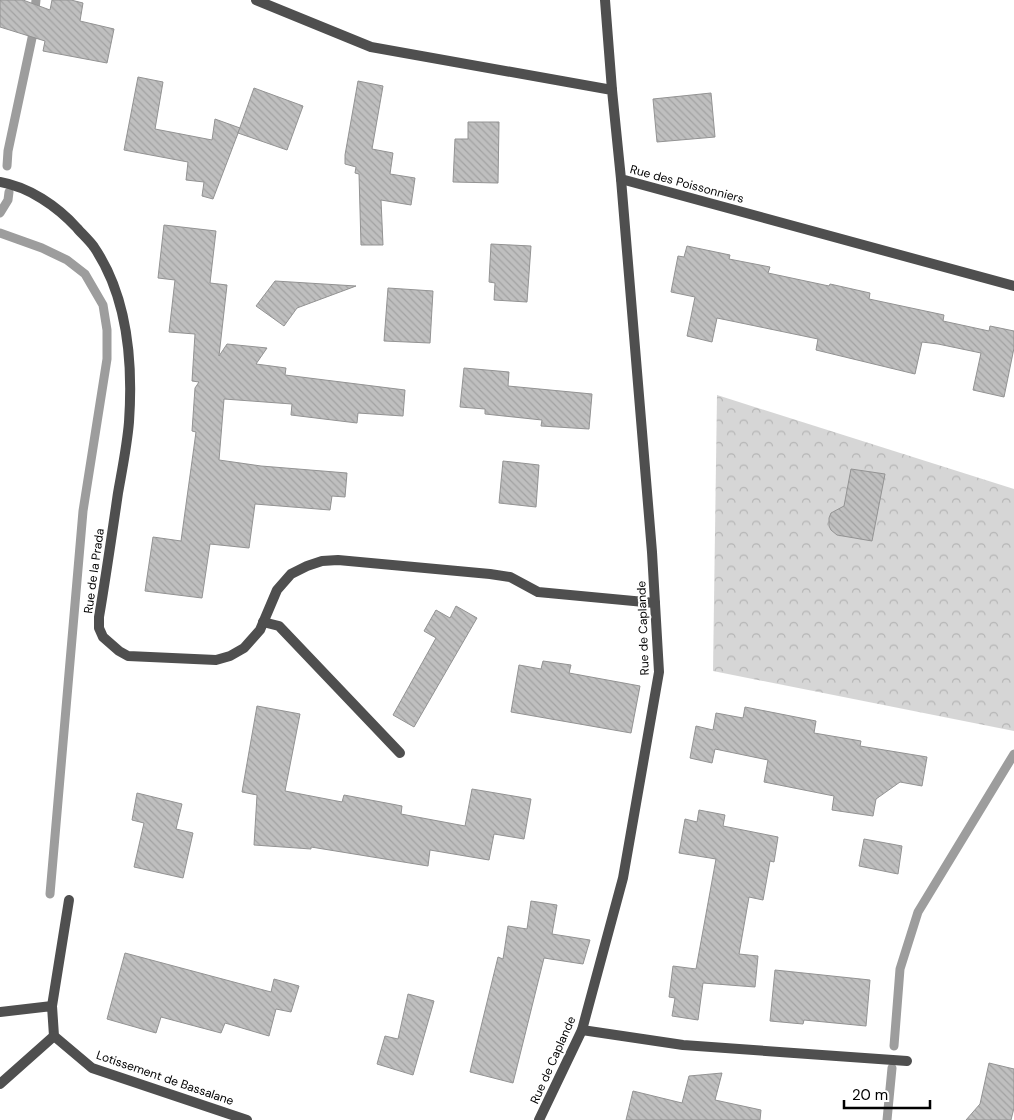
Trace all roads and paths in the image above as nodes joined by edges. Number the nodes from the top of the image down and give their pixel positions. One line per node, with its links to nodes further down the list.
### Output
1 (256, 0): 3 (street)
2 (605, 0): 3 (street, Rue des Poissonniers)
3 (612, 90): 4 (street, Rue des Poissonniers)
4 (621, 179): 6 (street, Rue des Poissonniers); 7 (street, Rue de Caplande)
5 (0, 182): 8 (street, Rue de la Prada)
6 (1014, 286)
7 (655, 603): 8 (street, Rue de la Prada); 13 (street, Rue de Caplande)
8 (263, 622): 9 (street)
9 (400, 753)
10 (69, 900): 11 (street)
11 (52, 1006): 12 (street); 14 (street)
12 (0, 1012)
13 (582, 1030): 15 (street); 18 (street, Rue de Caplande)
14 (54, 1036): 16 (street); 17 (street, Lotissement de Bassalane)
15 (907, 1061)
16 (0, 1084)
17 (247, 1120)
18 (539, 1120)

